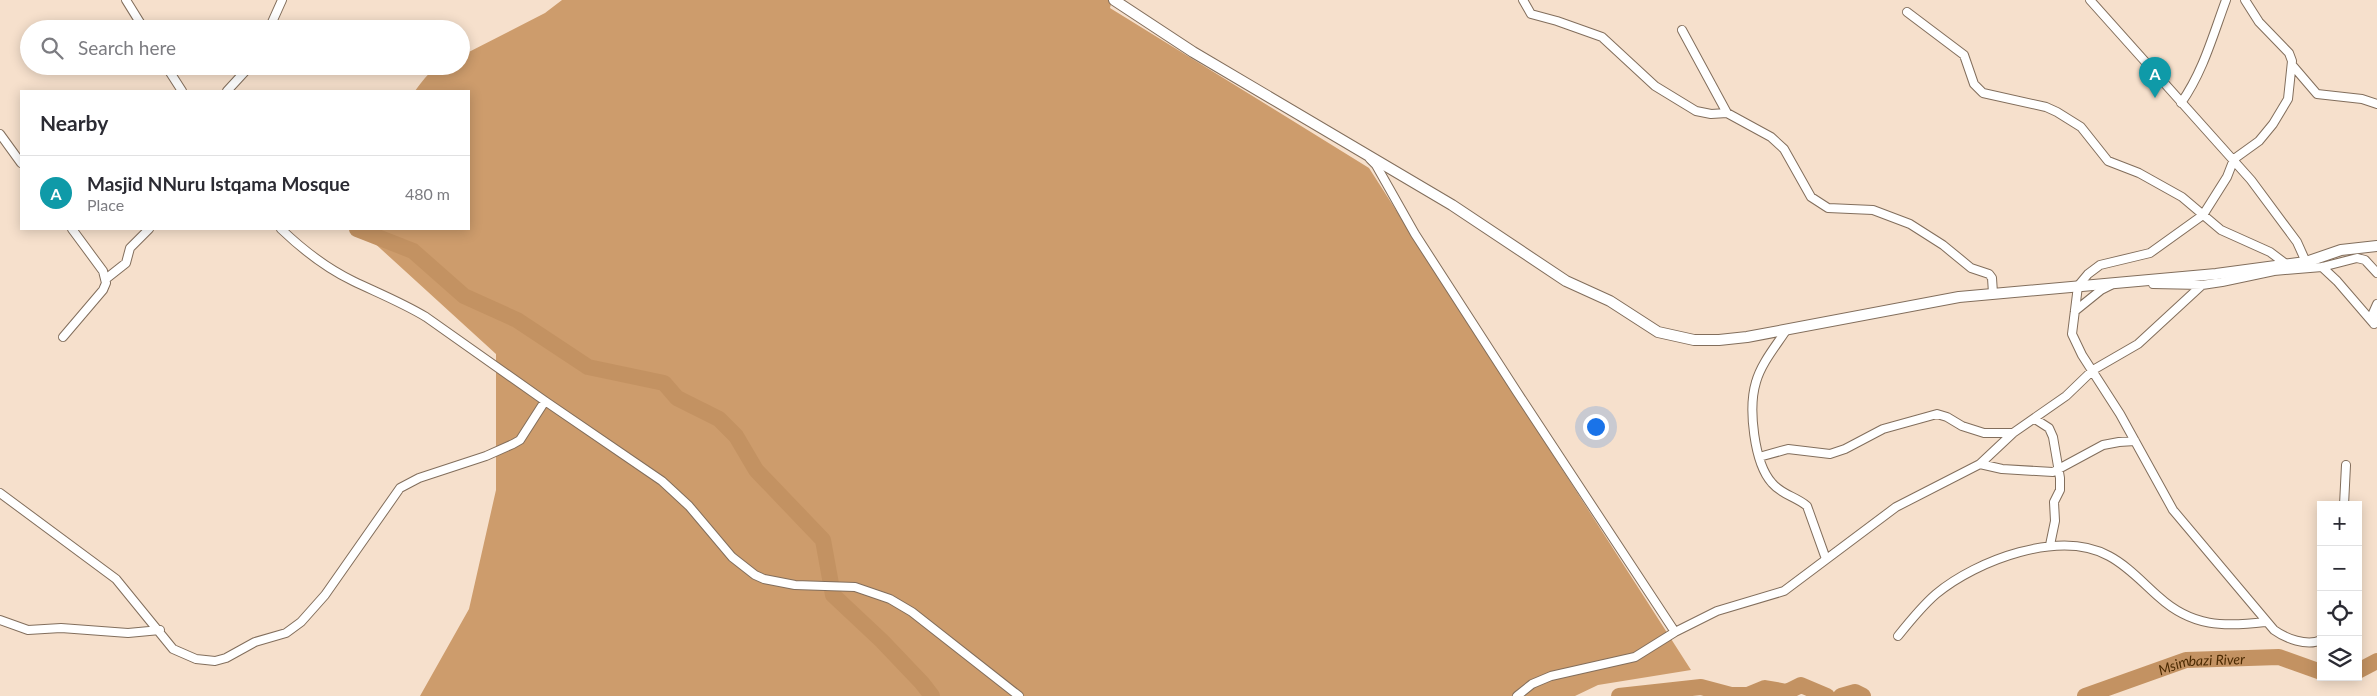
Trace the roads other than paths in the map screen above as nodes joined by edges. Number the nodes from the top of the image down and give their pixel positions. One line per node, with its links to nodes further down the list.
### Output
1 (126, 0): 9 (street)
2 (282, 0): 10 (street)
3 (1114, 0): 21 (street)
4 (1522, 0): 19 (street)
5 (2090, 0): 17 (street)
6 (2226, 0): 17 (street)
7 (2245, 0): 12 (street)
8 (1907, 12): 24 (street)
9 (138, 20)
10 (273, 20)
11 (1682, 30): 19 (street)
12 (2293, 66): 18 (street); 22 (street)
13 (172, 75): 15 (street)
14 (242, 75): 16 (street)
15 (181, 90)
16 (228, 90)
17 (2181, 103): 22 (street)
18 (2377, 104)
19 (1728, 112): 36 (street)
20 (0, 134): 23 (street)
21 (1368, 156): 40 (street); 58 (street)
22 (2234, 160): 24 (street); 29 (street)
23 (20, 161)
24 (2203, 214): 30 (street); 35 (street)
25 (73, 230): 33 (street)
26 (148, 230): 33 (street)
27 (282, 230): 43 (street)
28 (2377, 246): 29 (street)
29 (2306, 262): 30 (street)
30 (2286, 264): 35 (street)
31 (2322, 267): 32 (street); 34 (street); 39 (street)
32 (2377, 273)
33 (107, 278): 41 (street)
34 (2202, 284): 38 (street); 42 (street)
35 (2078, 286): 36 (street); 38 (street)
36 (1993, 293): 40 (street)
37 (2377, 304): 39 (street)
38 (2074, 311): 42 (street)
39 (2375, 326)
40 (1785, 332): 47 (street)
41 (63, 337)
42 (2093, 370): 44 (street); 46 (street)
43 (545, 401): 57 (street); 61 (street)
44 (2035, 419): 45 (street); 50 (street)
45 (2013, 433): 47 (street); 48 (street)
46 (2135, 441): 50 (street); 56 (street)
47 (1758, 457): 54 (street)
48 (1980, 464): 50 (street); 54 (street)
49 (2346, 465): 52 (street)
50 (2059, 470): 53 (street)
51 (0, 493): 57 (street)
52 (2344, 501)
53 (2050, 546): 56 (street); 59 (street)
54 (1826, 559): 58 (street)
55 (0, 620): 57 (street)
56 (2265, 622): 60 (street)
57 (160, 630)
58 (1675, 632): 62 (street)
59 (1898, 636)
60 (2317, 641)
61 (1018, 696)
62 (1517, 696)

